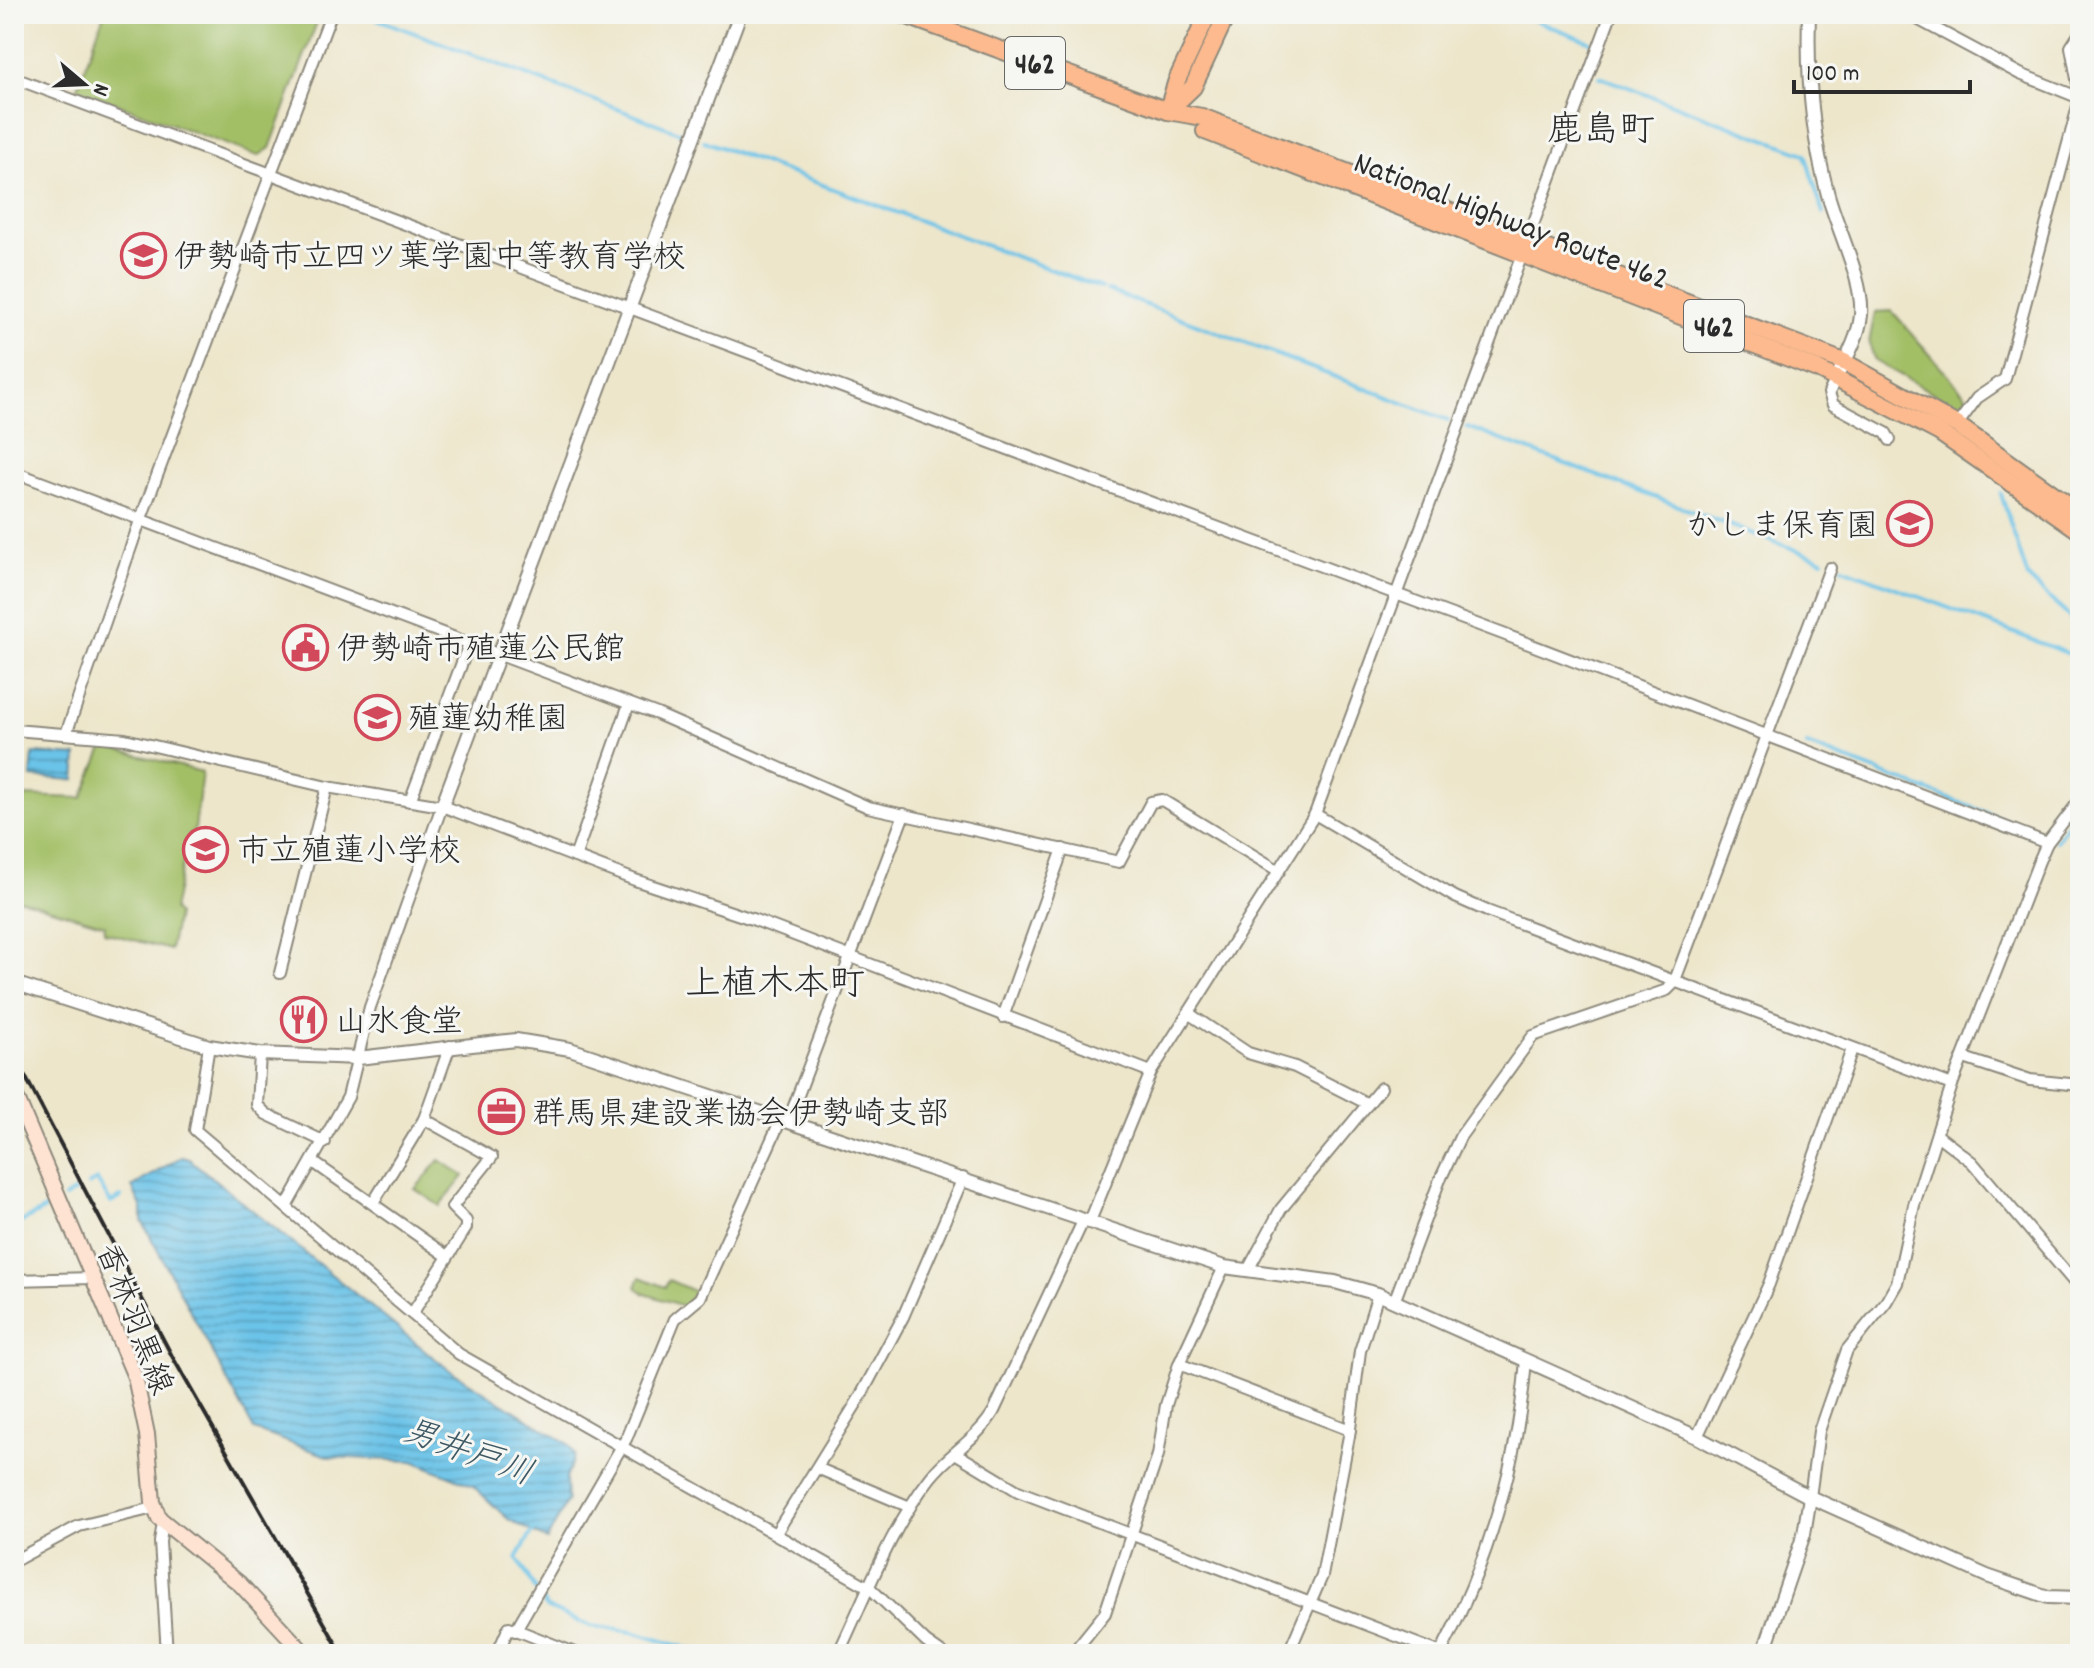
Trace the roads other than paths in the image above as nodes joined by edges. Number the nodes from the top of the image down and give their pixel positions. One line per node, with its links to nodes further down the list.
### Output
1 (331, 14): 13 (street)
2 (740, 14): 16 (street)
3 (902, 14): 12 (main road, National Highway Route 462 / 462)
4 (1208, 14): 12 (main road)
5 (1227, 14): 12 (main road)
6 (1611, 14): 14 (street)
7 (1809, 14): 17 (street)
8 (1908, 14): 11 (street)
9 (2080, 33): 11 (street)
10 (14, 78): 13 (street)
11 (2080, 97): 19 (street)
12 (1168, 111): 14 (main road, National Highway Route 462 / 462); 15 (main road, National Highway Route 462 / 462)
13 (271, 174): 16 (street); 23 (street)
14 (1527, 239): 15 (street); 17 (main road, National Highway Route 462 / 462)
15 (1521, 255): 18 (main road, National Highway Route 462 / 462); 26 (street)
16 (630, 309): 26 (street); 28 (street)
17 (1844, 362): 18 (street); 19 (main road, National Highway Route 462 / 462)
18 (1836, 378): 20 (street); 24 (main road, National Highway Route 462 / 462)
19 (1957, 425): 22 (main road, National Highway Route 462 / 462)
20 (1890, 440)
21 (14, 472): 23 (street)
22 (2080, 513)
23 (140, 521): 27 (street); 31 (street)
24 (2080, 531)
25 (1830, 568): 32 (street)
26 (1394, 596): 32 (street); 38 (street)
27 (469, 644): 28 (street); 35 (street)
28 (497, 655): 29 (street); 36 (street)
29 (629, 704): 37 (street); 41 (street)
30 (14, 730): 31 (street)
31 (66, 734): 33 (street)
32 (1768, 735): 39 (street); 46 (street)
33 (327, 787): 35 (street); 44 (street)
34 (2080, 800): 39 (street)
35 (410, 801): 36 (street)
36 (442, 806): 41 (street); 53 (street)
37 (904, 814): 40 (street); 43 (street)
38 (1315, 814): 42 (street); 46 (street)
39 (2047, 843): 54 (street)
40 (1063, 849): 42 (street); 48 (street)
41 (575, 857): 43 (street)
42 (1279, 871): 47 (street)
43 (849, 958): 48 (street); 61 (street)
44 (280, 973)
45 (14, 983): 49 (street)
46 (1674, 983): 51 (street); 77 (street)
47 (1188, 1013): 55 (street); 60 (street)
48 (1003, 1017): 55 (street)
49 (209, 1046): 52 (street); 68 (street)
50 (450, 1046): 53 (street); 61 (street); 62 (street)
51 (1852, 1049): 56 (street); 82 (street)
52 (260, 1054): 53 (street); 64 (street)
53 (358, 1058): 64 (street)
54 (1964, 1058): 56 (street); 57 (street)
55 (1151, 1072): 69 (street)
56 (1952, 1085): 63 (street)
57 (2080, 1085)
58 (1381, 1088): 60 (street)
59 (14, 1092): 73 (main road, 香林羽黒線)
60 (1368, 1104): 72 (street)
61 (786, 1118): 66 (street); 83 (street)
62 (424, 1119): 67 (street); 70 (street)
63 (1937, 1135): 75 (street); 86 (street)
64 (325, 1142): 65 (street)
65 (313, 1162): 67 (street); 68 (street)
66 (963, 1178): 69 (street); 85 (street)
67 (373, 1203): 70 (street)
68 (286, 1207): 78 (street)
69 (1087, 1220): 71 (street); 84 (street)
70 (447, 1256): 78 (street)
71 (1224, 1267): 72 (street); 80 (street)
72 (1248, 1270): 76 (street)
73 (93, 1278): 74 (street); 88 (main road, 香林羽黒線)
74 (14, 1280)
75 (2080, 1289)
76 (1378, 1294): 77 (street); 81 (street)
77 (1394, 1302): 79 (street)
78 (412, 1314): 83 (street)
79 (1526, 1360): 82 (street); 105 (street)
80 (1179, 1364): 81 (street); 91 (street)
81 (1350, 1430): 95 (street)
82 (1697, 1437): 86 (street)
83 (621, 1447): 90 (street); 96 (street)
84 (955, 1453): 87 (street); 91 (street)
85 (817, 1468): 87 (street); 90 (street)
86 (1810, 1497): 94 (street); 106 (street)
87 (910, 1507): 93 (street)
88 (154, 1508): 89 (main road, 香林羽黒線); 92 (street)
89 (163, 1522): 97 (street); 98 (main road, 香林羽黒線)
90 (776, 1533): 93 (street)
91 (1132, 1534): 95 (street); 103 (street)
92 (14, 1561)
93 (870, 1588): 101 (street); 102 (street)
94 (2080, 1598)
95 (1312, 1604): 104 (street); 105 (street)
96 (515, 1631): 99 (street); 100 (street)
97 (167, 1654)
98 (305, 1654)
99 (497, 1654)
100 (577, 1654)
101 (838, 1654)
102 (943, 1654)
103 (1072, 1654)
104 (1288, 1654)
105 (1440, 1654)
106 (1763, 1654)

